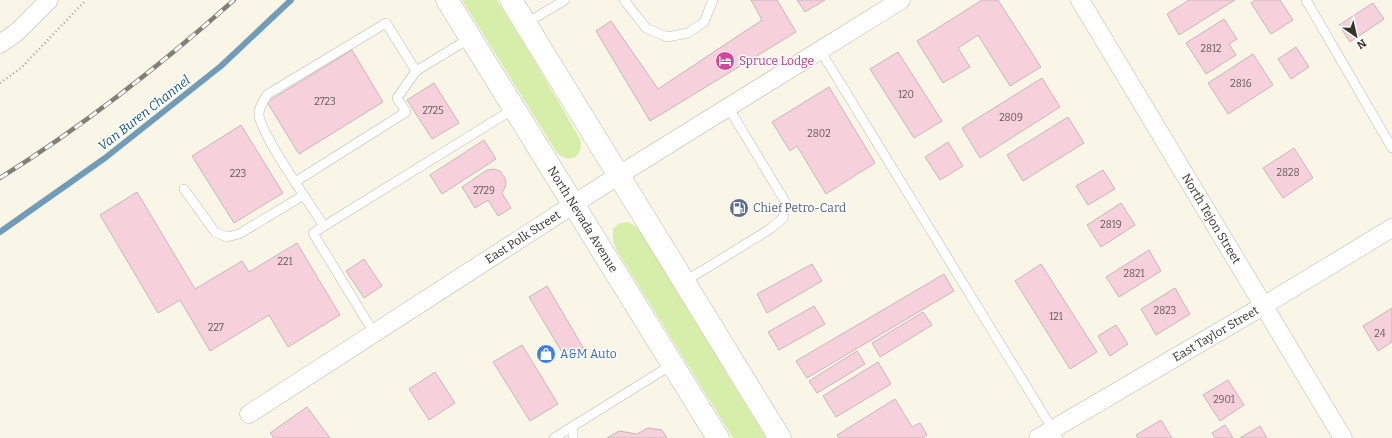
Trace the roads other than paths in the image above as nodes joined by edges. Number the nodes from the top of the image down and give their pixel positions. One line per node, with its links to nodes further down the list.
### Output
1 (49, 0): 12 (street)
2 (447, 0): 11 (main road, North Nevada Avenue)
3 (511, 0): 10 (main road)
4 (565, 0): 10 (lane)
5 (624, 0): 6 (lane)
6 (713, 0)
7 (901, 0): 13 (street, East Polk Street)
8 (1080, 0): 26 (street, North Tejon Street)
9 (1306, 0): 17 (lane)
10 (526, 24): 18 (main road)
11 (471, 38): 14 (lane); 16 (main road, North Nevada Avenue)
12 (0, 44)
13 (820, 50): 15 (street, East Polk Street); 31 (lane)
14 (416, 71): 19 (lane); 19 (lane)
15 (728, 107): 18 (street, East Polk Street); 25 (lane)
16 (514, 108): 22 (main road, North Nevada Avenue); 23 (lane)
17 (1392, 148)
18 (619, 175): 22 (street, East Polk Street); 25 (main road)
19 (295, 182): 21 (lane)
20 (184, 189): 21 (lane)
21 (304, 195): 23 (lane)
22 (574, 204): 27 (street, East Polk Street); 28 (main road, North Nevada Avenue)
23 (324, 226): 27 (lane)
24 (1392, 228): 26 (street, East Taylor Street)
25 (684, 282): 35 (main road)
26 (1263, 306): 31 (street, East Taylor Street); 36 (street, North Tejon Street)
27 (374, 333): 29 (street, East Polk Street)
28 (673, 364): 30 (lane); 34 (main road, North Nevada Avenue)
29 (249, 414)
30 (573, 426): 32 (lane); 33 (lane)
31 (1050, 435)
32 (554, 438)
33 (573, 438)
34 (718, 438)
35 (780, 438)
36 (1343, 438)

